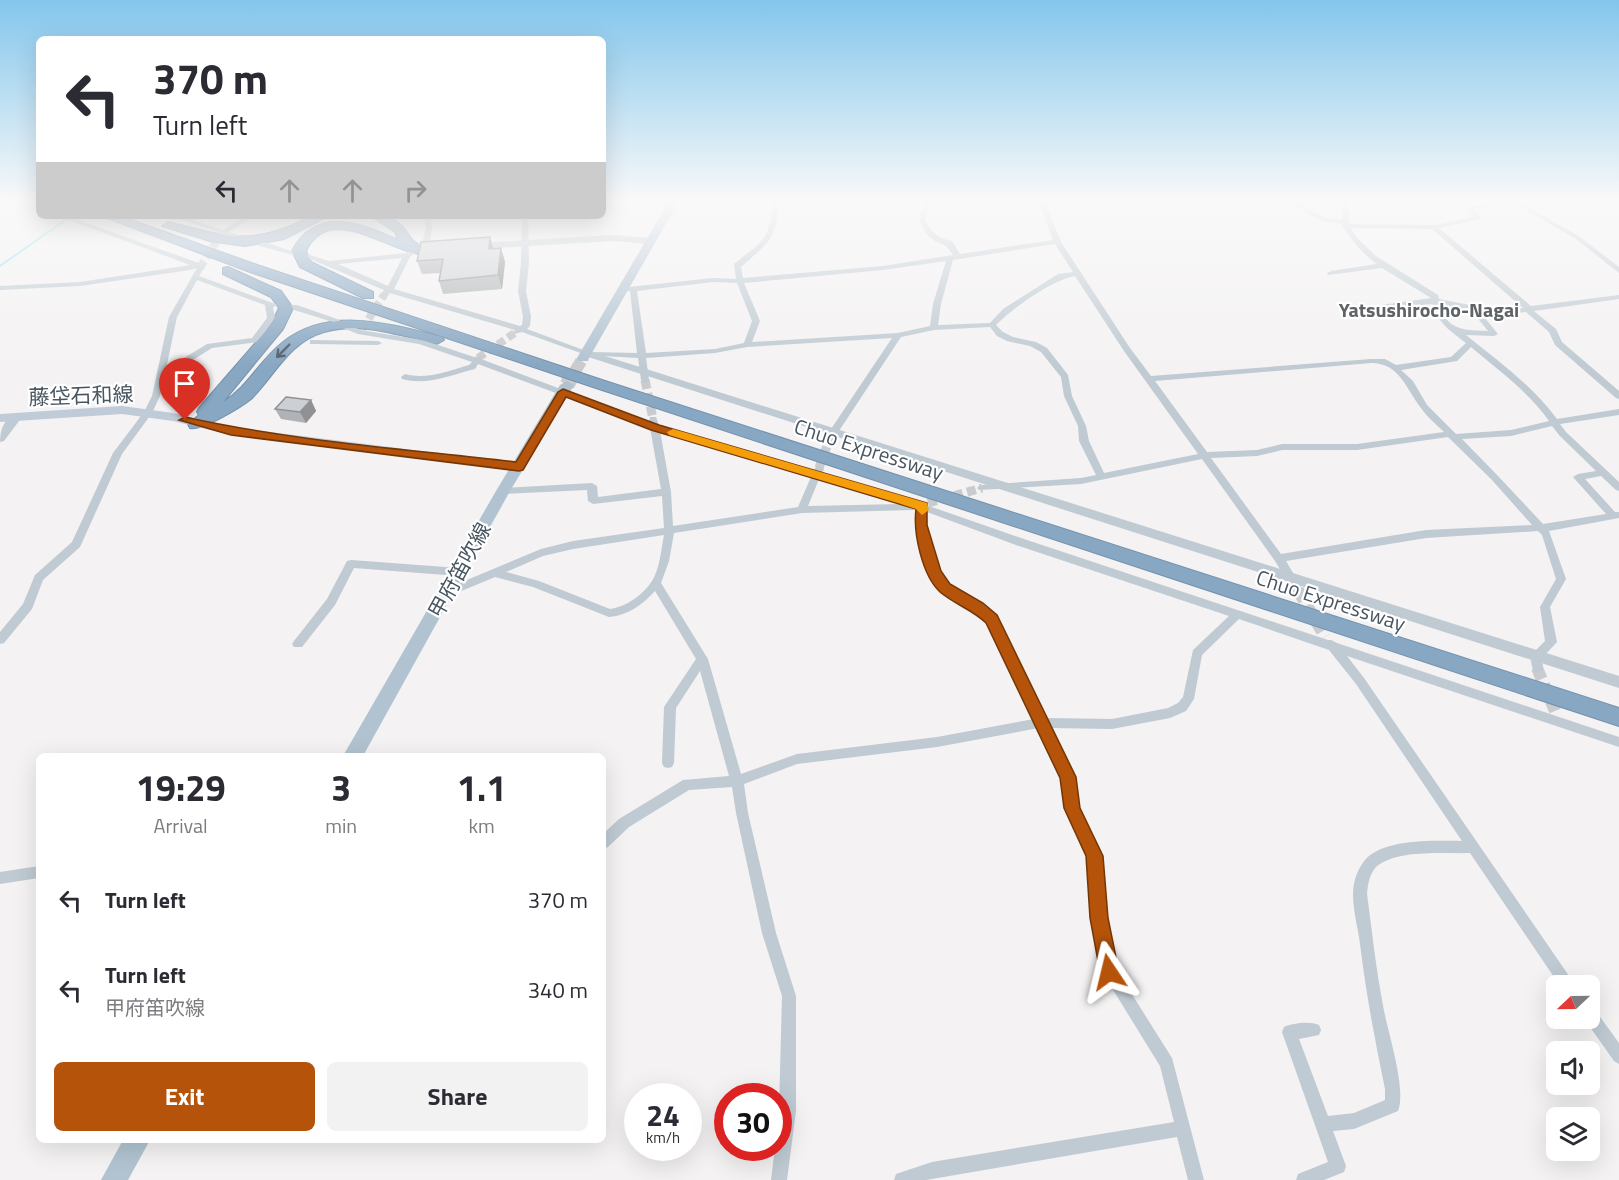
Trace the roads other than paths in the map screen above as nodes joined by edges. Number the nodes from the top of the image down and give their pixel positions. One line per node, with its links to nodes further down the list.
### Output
1 (172, 256): 20 (street)
2 (197, 256): 65 (highway)
3 (220, 256): 56 (highway, Chuo Expressway)
4 (240, 256): 41 (highway, Chuo Expressway)
5 (301, 256): 41 (highway)
6 (307, 256): 18 (street)
7 (382, 256): 18 (street)
8 (412, 256): 28 (street)
9 (525, 256): 41 (street)
10 (643, 256): 27 (main road)
11 (749, 256): 25 (street)
12 (959, 256): 17 (street)
13 (1066, 256): 22 (street)
14 (1374, 256): 19 (street)
15 (1468, 256): 34 (street)
16 (1600, 256): 21 (street)
17 (953, 257): 25 (street); 38 (street)
18 (329, 262): 28 (street)
19 (1386, 265): 23 (street); 30 (street)
20 (198, 266): 24 (street); 26 (street)
21 (1619, 271)
22 (1077, 273): 36 (street); 55 (street)
23 (1331, 273)
24 (195, 277): 52 (street); 52 (street)
25 (740, 281): 27 (street); 47 (street)
26 (0, 288)
27 (628, 290): 48 (main road); 49 (street)
28 (387, 292): 41 (street)
29 (1619, 297): 34 (street)
30 (1437, 301): 32 (street); 33 (street); 40 (street)
31 (294, 307): 35 (street)
32 (1381, 307)
33 (1475, 310): 34 (street); 40 (street)
34 (1530, 310): 58 (street)
35 (336, 320)
36 (992, 325): 38 (street); 73 (street)
37 (346, 326): 39 (street)
38 (934, 328): 42 (street)
39 (360, 330): 44 (street); 50 (street)
40 (1457, 332): 46 (street)
41 (515, 335): 48 (street); 98 (highway, Chuo Expressway)
42 (898, 335): 47 (street); 66 (street)
43 (313, 342): 44 (street)
44 (337, 342): 45 (street)
45 (378, 343)
46 (1470, 343): 51 (street); 63 (street)
47 (747, 345): 49 (street)
48 (587, 355): 49 (street); 53 (street)
49 (641, 356): 53 (street)
50 (477, 359): 54 (street); 57 (street)
51 (1395, 368): 55 (street); 67 (street)
52 (161, 376): 60 (street)
53 (644, 376): 66 (street)
54 (405, 377)
55 (1151, 379): 69 (street)
56 (599, 384): 65 (highway, one-way to 65); 99 (highway, Chuo Expressway)
57 (565, 388): 64 (street); 70 (main road, 甲府笛吹線)
58 (1619, 396)
59 (1619, 412): 63 (street)
60 (148, 413): 61 (main road, 藤垈石和線); 65 (main road, 藤垈石和線); 92 (street)
61 (16, 417): 62 (main road, 藤垈石和線); 68 (street)
62 (0, 418)
63 (1555, 422): 67 (street); 72 (street)
64 (654, 423): 71 (street); 78 (street)
65 (196, 424): 70 (main road, 藤垈石和線)
66 (831, 435): 74 (street)
67 (1451, 435): 69 (street); 82 (street)
68 (0, 438)
69 (1206, 455): 73 (street); 84 (street)
70 (519, 467): 77 (main road, 甲府笛吹線)
71 (819, 471): 79 (street); 80 (street)
72 (1603, 473): 76 (street); 81 (street)
73 (1101, 476): 74 (street)
74 (998, 486): 75 (street); 87 (street)
75 (982, 488)
76 (1619, 488)
77 (503, 490): 78 (street); 85 (main road, 甲府笛吹線)
78 (666, 492): 83 (street)
79 (925, 505): 80 (street); 91 (street); 100 (street)
80 (802, 510): 83 (street)
81 (1616, 515): 82 (street)
82 (1540, 528): 84 (street); 96 (street)
83 (669, 532): 86 (street); 88 (street)
84 (1279, 558): 87 (street)
85 (459, 572): 90 (main road, 甲府笛吹線); 94 (street)
86 (494, 573): 88 (street); 90 (street)
87 (1289, 578): 89 (street); 96 (street)
88 (656, 583): 95 (street)
89 (1298, 590)
90 (447, 593): 102 (main road, 甲府笛吹線)
91 (1238, 614): 93 (street); 100 (street)
92 (0, 640)
93 (1328, 641): 101 (street); 106 (street)
94 (298, 644)
95 (702, 659): 103 (street); 104 (street)
96 (1536, 662): 97 (street)
97 (1619, 682)
98 (1619, 705)
99 (1619, 717)
100 (1040, 723): 104 (street); 114 (street)
101 (1619, 742)
102 (355, 753)
103 (668, 763)
104 (737, 781): 105 (street); 117 (street)
105 (606, 840)
106 (1472, 847): 109 (street); 113 (street)
107 (36, 872): 108 (street)
108 (0, 878)
109 (1561, 975)
110 (1314, 1029): 113 (street)
111 (1600, 1029): 112 (street)
112 (1619, 1056)
113 (1325, 1124): 120 (street)
114 (1183, 1128): 118 (street); 119 (street)
115 (134, 1143): 116 (main road)
116 (114, 1180)
117 (779, 1180)
118 (902, 1180)
119 (1196, 1180)
120 (1304, 1180)

